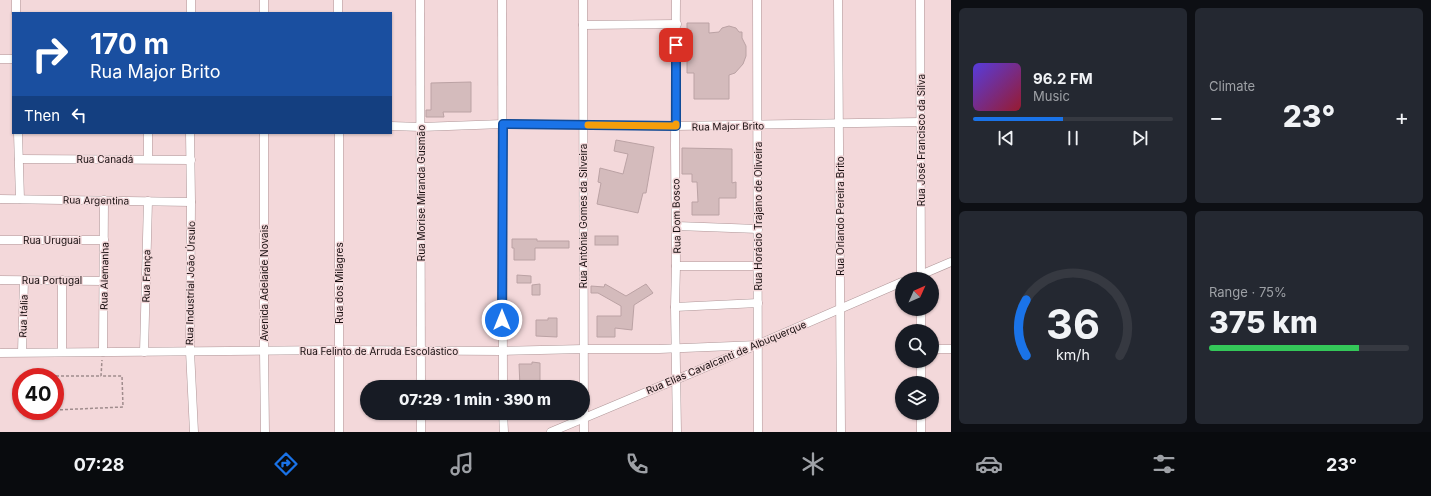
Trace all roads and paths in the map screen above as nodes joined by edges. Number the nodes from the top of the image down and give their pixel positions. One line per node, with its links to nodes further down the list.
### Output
1 (16, 0): 12 (street)
2 (191, 0): 13 (street)
3 (264, 0): 14 (street)
4 (338, 0): 15 (street)
5 (420, 0): 27 (street, Rua Morise Miranda Gusmão)
6 (502, 0): 22 (street)
7 (583, 0): 17 (street, Rua Antônia Gomes da Silveira)
8 (676, 0): 16 (street, Rua Dom Bosco)
9 (757, 0): 26 (street, Rua Horácio Trajano de Oliveira)
10 (838, 0): 21 (street, Rua Orlando Pereira Brito)
11 (920, 0): 20 (street, Rua José Francisco da Silva)
12 (16, 12)
13 (191, 12)
14 (264, 12)
15 (338, 12)
16 (677, 24): 17 (street); 25 (street, Rua Dom Bosco)
17 (583, 25): 23 (street, Rua Antônia Gomes da Silveira)
18 (0, 59): 19 (street)
19 (12, 59)
20 (921, 122): 21 (street, Rua Major Brito); 48 (street, Rua José Francisco da Silva)
21 (839, 123): 26 (street, Rua Major Brito); 57 (street, Rua Orlando Pereira Brito)
22 (503, 124): 23 (street, Rua Major Brito); 27 (street, Rua Major Brito); 66 (street)
23 (584, 125): 25 (street, Rua Major Brito); 59 (street, Rua Antônia Gomes da Silveira)
24 (392, 126): 27 (street, Rua Major Brito)
25 (676, 126): 26 (street, Rua Major Brito); 41 (street, Rua Dom Bosco)
26 (758, 126): 42 (street, Rua Horácio Trajano de Oliveira)
27 (421, 127): 65 (street, Rua Morise Miranda Gusmão)
28 (18, 134): 33 (street)
29 (148, 134): 34 (street)
30 (190, 134): 35 (street, Rua Industrial João Úrsulo)
31 (264, 134): 71 (street, Avenida Adelaide Novais)
32 (339, 134): 63 (street, Rua dos Milagres)
33 (19, 158): 34 (street, Rua Canadá); 37 (street)
34 (148, 159): 35 (street, Rua Canadá)
35 (191, 160): 40 (street, Rua Industrial João Úrsulo)
36 (0, 199): 37 (street, Rua Argentina)
37 (20, 199): 38 (street, Rua Argentina)
38 (104, 200): 39 (street, Rua Argentina); 44 (street, Rua Alemanha)
39 (148, 201): 40 (street, Rua Argentina); 70 (street, Rua França)
40 (191, 202): 64 (street, Rua Industrial João Úrsulo)
41 (676, 226): 42 (street); 46 (street, Rua Dom Bosco)
42 (758, 229): 47 (street, Rua Horácio Trajano de Oliveira)
43 (0, 240): 44 (street, Rua Uruguai)
44 (104, 240): 53 (street, Rua Alemanha)
45 (951, 262): 49 (street)
46 (676, 266): 47 (street); 56 (street, Rua Dom Bosco)
47 (758, 266): 55 (street, Rua Horácio Trajano de Oliveira)
48 (921, 272)
49 (931, 272)
50 (0, 280): 51 (street, Rua Portugal)
51 (24, 280): 52 (street, Rua Portugal); 67 (street, Rua Itália)
52 (62, 280): 53 (street, Rua Portugal); 68 (street)
53 (103, 280): 69 (street, Rua Alemanha)
54 (895, 285): 57 (street, Rua Elias Cavalcanti de Albuquerque)
55 (758, 304): 56 (street); 58 (street, Rua Horácio Trajano de Oliveira)
56 (675, 307): 60 (street, Rua Dom Bosco)
57 (840, 309): 58 (street, Rua Elias Cavalcanti de Albuquerque); 95 (street, Rua Orlando Pereira Brito)
58 (758, 344): 60 (street, Rua Felinto de Arruda Escolástico); 75 (street, Rua Elias Cavalcanti de Albuquerque); 94 (street, Rua Horácio Trajano de Oliveira)
59 (584, 349): 60 (street, Rua Felinto de Arruda Escolástico); 66 (street, Rua Felinto de Arruda Escolástico); 78 (street, Rua Antônia Gomes da Silveira)
60 (676, 349): 75 (street, Rua Dom Bosco)
61 (939, 349): 62 (street)
62 (951, 349)
63 (339, 350): 65 (street, Rua Felinto de Arruda Escolástico); 71 (street, Rua Felinto de Arruda Escolástico); 88 (street, Rua dos Milagres)
64 (190, 351): 70 (street, Rua Felinto de Arruda Escolástico); 71 (street, Rua Felinto de Arruda Escolástico); 86 (street, Rua Industrial João Úrsulo)
65 (420, 351): 66 (street, Rua Felinto de Arruda Escolástico); 76 (street, Rua Morise Miranda Gusmão)
66 (502, 351): 77 (street)
67 (22, 352): 68 (street, Rua Felinto de Arruda Escolástico); 72 (street, Rua Felinto de Arruda Escolástico)
68 (62, 352): 69 (street, Rua Felinto de Arruda Escolástico)
69 (103, 352): 70 (street, Rua Felinto de Arruda Escolástico); 74 (path)
70 (144, 352)
71 (264, 352): 87 (street, Avenida Adelaide Novais)
72 (0, 353)
73 (64, 376): 74 (path)
74 (101, 376): 79 (path)
75 (677, 379): 80 (street, Rua Elias Cavalcanti de Albuquerque); 93 (street, Rua Dom Bosco)
76 (421, 380)
77 (503, 380)
78 (584, 380)
79 (64, 410)
80 (590, 415)
81 (421, 420): 89 (street)
82 (504, 420): 90 (street)
83 (579, 420): 91 (street, Rua Elias Cavalcanti de Albuquerque)
84 (584, 420): 92 (street, Rua Antônia Gomes da Silveira)
85 (921, 420): 96 (street)
86 (194, 432)
87 (265, 432)
88 (339, 432)
89 (421, 432)
90 (504, 432)
91 (550, 432)
92 (584, 432)
93 (677, 432)
94 (758, 432)
95 (841, 432)
96 (921, 432)

